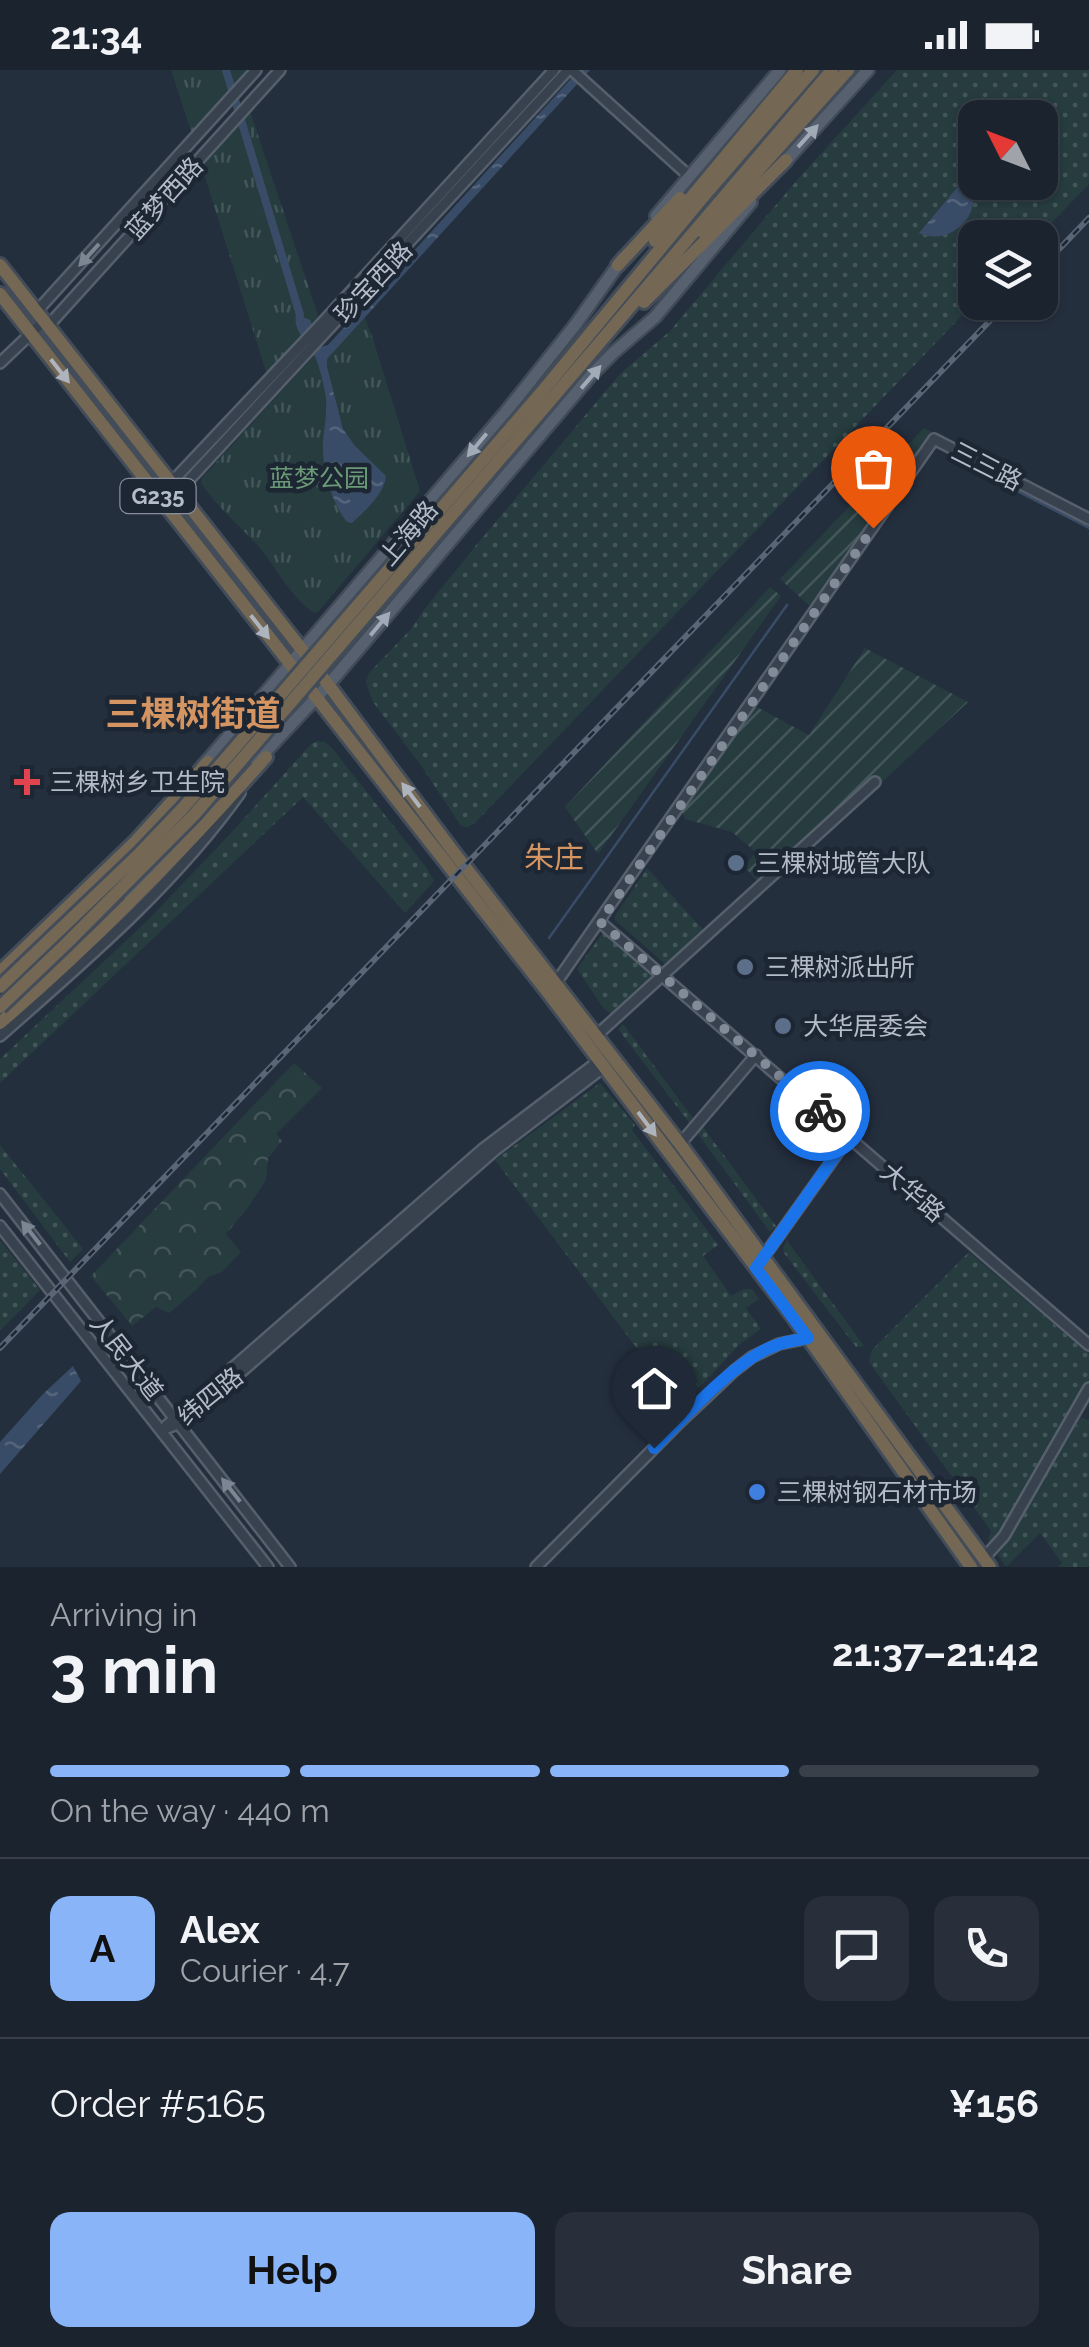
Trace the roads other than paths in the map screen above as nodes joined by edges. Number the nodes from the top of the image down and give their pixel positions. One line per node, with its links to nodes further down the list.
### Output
1 (256, 70): 17 (street, 蓝梦西路, one-way to 17)
2 (280, 70): 17 (street, 蓝梦西路)
3 (554, 70): 18 (street, 珍宝西路)
4 (570, 70): 12 (street); 18 (street, 珍宝西路)
5 (780, 70): 12 (main road, 上海路)
6 (797, 70): 10 (highway)
7 (813, 70): 20 (highway, 上海路)
8 (868, 70): 11 (main road, 上海路, one-way to 8)
9 (840, 73): 16 (highway); 20 (highway, 上海路)
10 (766, 104): 14 (highway); 20 (highway)
11 (786, 160): 16 (highway); 27 (main road, 上海路, one-way to 11)
12 (689, 176): 14 (main road, 上海路)
13 (0, 265): 17 (highway, G235)
14 (618, 265): 25 (main road, 上海路, one-way to 25)
15 (0, 294): 19 (highway, G235)
16 (647, 298): 20 (highway)
17 (43, 320): 19 (street); 23 (highway, G235)
18 (324, 328): 23 (street, 珍宝西路)
19 (31, 334): 21 (street); 26 (highway, G235, one-way to 26)
20 (582, 353): 22 (highway, 上海路)
21 (0, 363)
22 (544, 398): 36 (highway, 上海路, bridge); 37 (highway, 上海路, bridge)
23 (174, 488): 25 (highway, G235)
24 (1089, 519): 32 (street, 三三路)
25 (303, 651): 26 (main road, 上海路); 27 (highway, G235)
26 (291, 666): 28 (highway, G235); 30 (main road, 上海路)
27 (328, 685): 28 (main road, 上海路); 39 (highway, G235, one-way to 27)
28 (312, 703): 29 (street, 上海路); 38 (main road, 上海路); 42 (highway, G235)
29 (266, 757): 38 (highway); 40 (street, 上海路)
30 (208, 762): 33 (main road, 上海路); 33 (highway)
31 (875, 782): 34 (street)
32 (600, 922): 34 (street, 大华路); 35 (street, 三三路)
33 (0, 969)
34 (662, 975): 39 (street); 41 (street, 大华路)
35 (560, 978)
36 (0, 987)
37 (0, 1006)
38 (0, 1021)
39 (597, 1035): 44 (highway, G235)
40 (0, 1036)
41 (756, 1056): 43 (street, 大华路); 44 (street)
42 (602, 1064): 47 (highway, G235, one-way to 47); 51 (street, 纬四路)
43 (849, 1136): 47 (street); 49 (street, 大华路)
44 (680, 1144): 47 (highway, G235)
45 (0, 1194): 51 (street, 人民大道, one-way to 45)
46 (0, 1226): 52 (street, 人民大道)
47 (760, 1262): 48 (highway, G235); 53 (highway, G235)
48 (808, 1338): 56 (street); 57 (highway, G235)
49 (1089, 1345)
50 (1089, 1388): 53 (street)
51 (177, 1421): 52 (street, 纬四路); 55 (street, 人民大道, one-way to 51)
52 (161, 1430): 54 (street, 人民大道)
53 (987, 1562)
54 (268, 1567)
55 (290, 1567)
56 (536, 1567)
57 (971, 1567)

